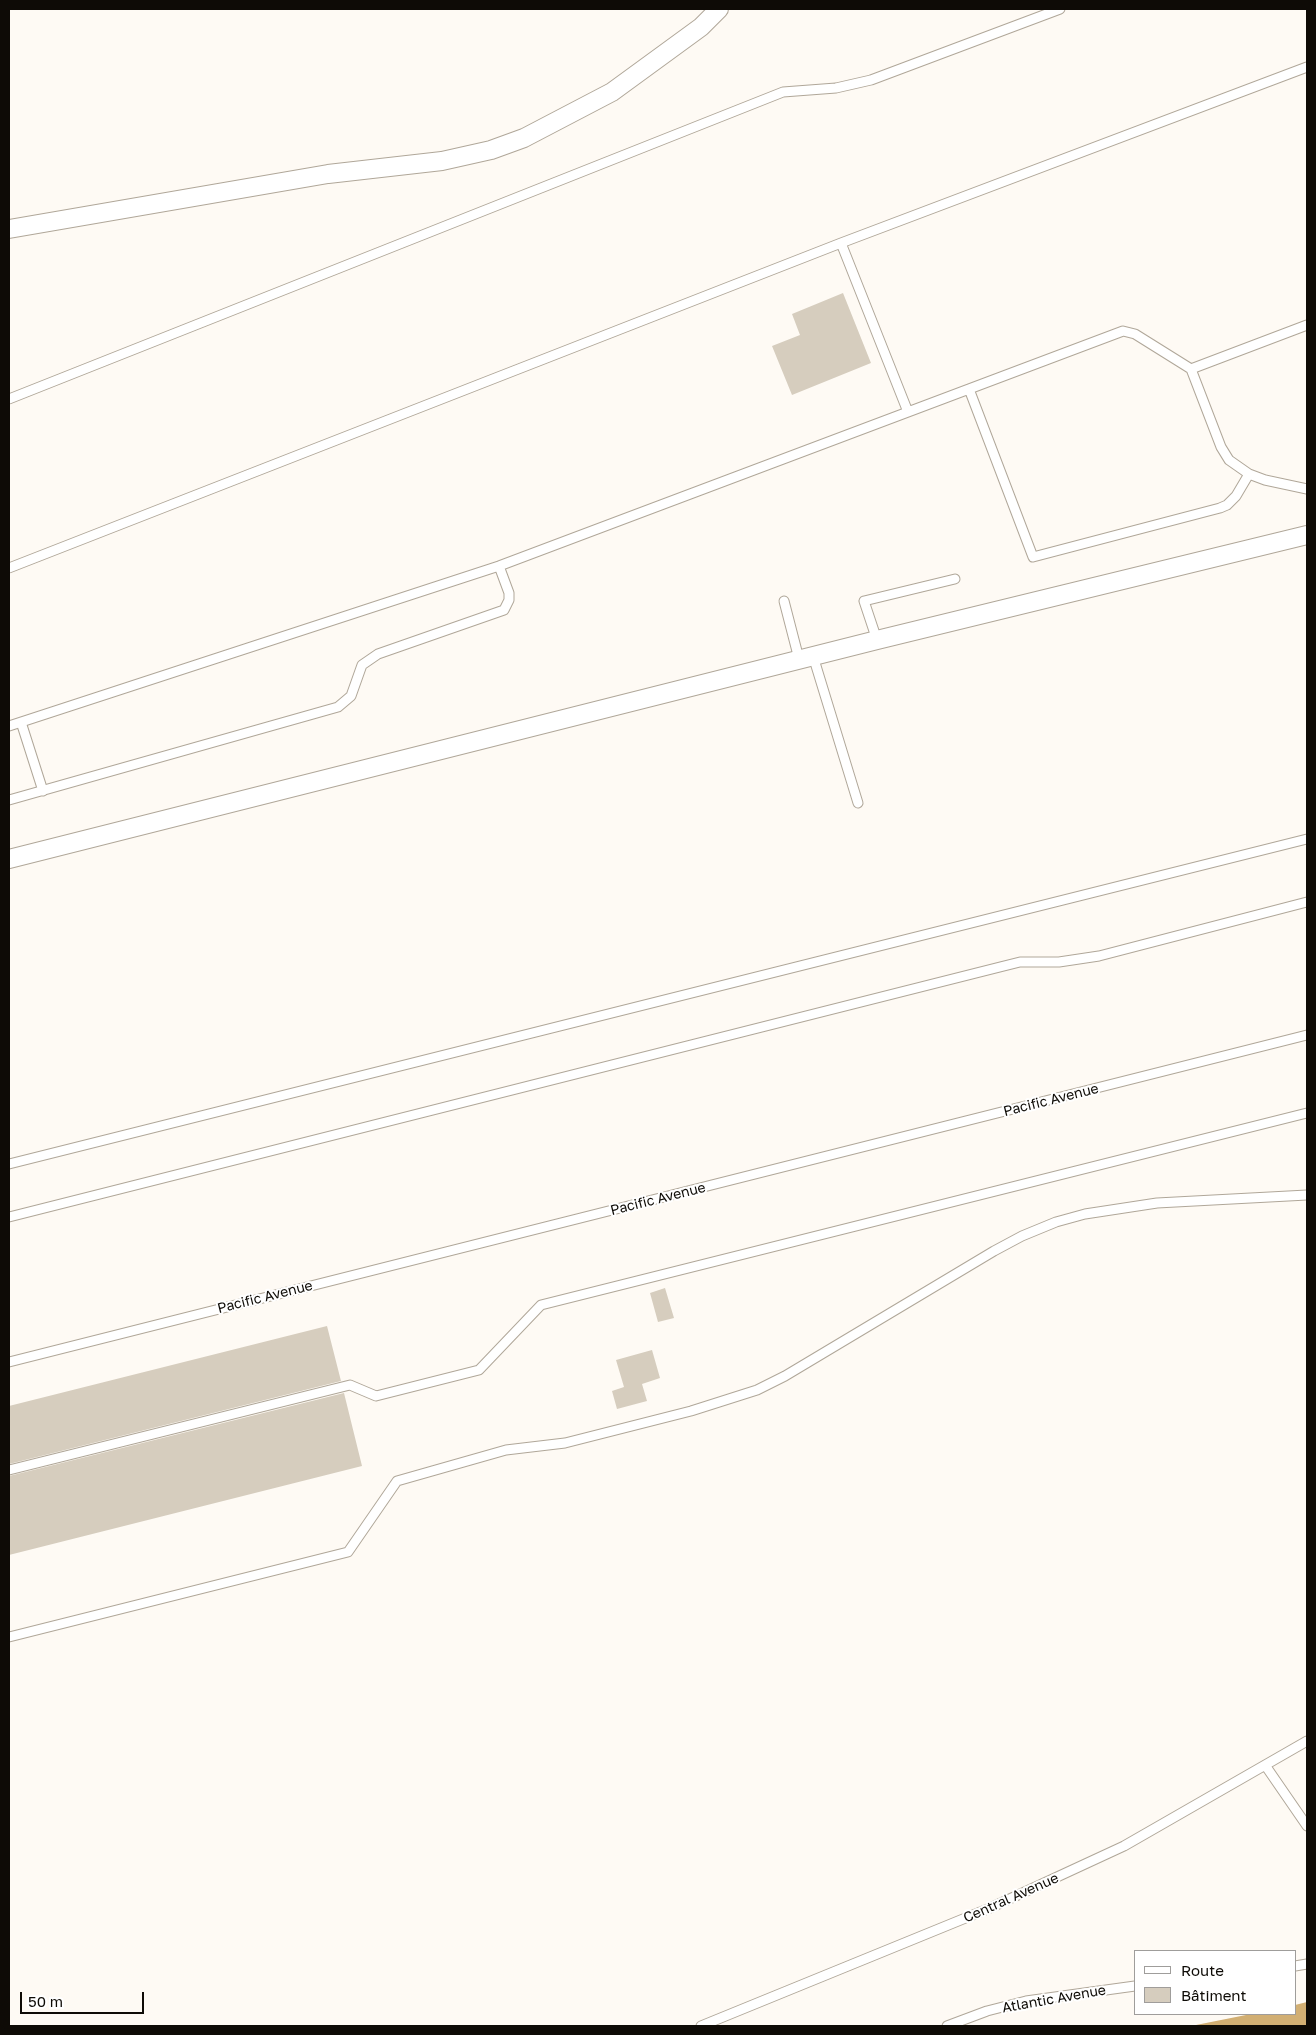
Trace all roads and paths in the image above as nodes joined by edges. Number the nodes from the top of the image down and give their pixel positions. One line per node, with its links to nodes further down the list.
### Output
1 (719, 9): 4 (street)
2 (1060, 9): 9 (lane)
3 (1307, 67): 5 (lane)
4 (9, 230)
5 (841, 243): 10 (lane); 15 (lane)
6 (1307, 325): 7 (lane)
7 (1191, 369): 8 (lane); 11 (lane)
8 (969, 390): 10 (lane); 11 (lane)
9 (9, 399)
10 (908, 412): 14 (lane)
11 (1249, 474): 12 (lane)
12 (1307, 489)
13 (1307, 535): 18 (street)
14 (499, 566): 20 (lane); 22 (lane)
15 (9, 568)
16 (955, 579): 18 (lane)
17 (784, 601): 19 (lane)
18 (877, 640): 19 (street)
19 (806, 658): 24 (lane); 26 (street)
20 (21, 722): 21 (lane); 22 (lane)
21 (9, 726)
22 (43, 791): 23 (lane)
23 (9, 800)
24 (858, 803)
25 (1307, 839): 30 (lane)
26 (9, 859)
27 (1307, 902): 32 (lane)
28 (1307, 1035): 33 (lane, Pacific Avenue)
29 (1307, 1113): 34 (lane)
30 (9, 1164)
31 (1307, 1195): 35 (lane)
32 (9, 1217)
33 (9, 1362)
34 (9, 1470)
35 (9, 1638)
36 (1307, 1741): 37 (lane, Central Avenue)
37 (1265, 1765): 38 (lane); 40 (lane, Central Avenue)
38 (1307, 1826)
39 (1134, 1986): 41 (lane, Atlantic Avenue)
40 (702, 2026)
41 (947, 2026)

